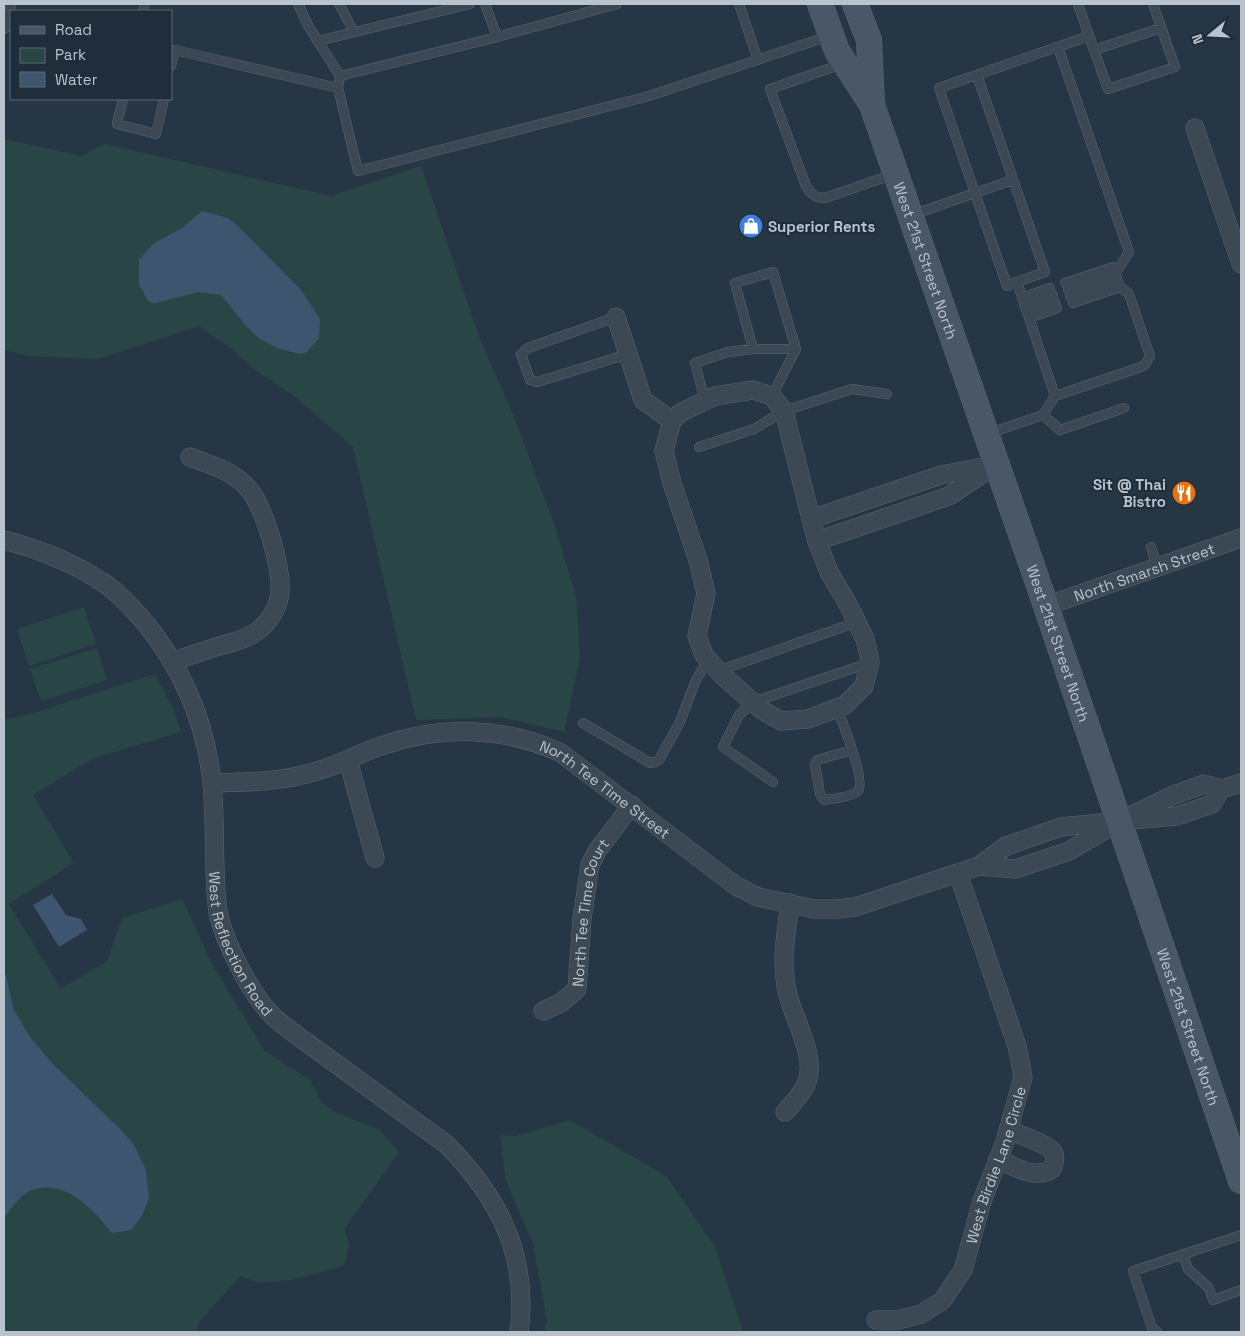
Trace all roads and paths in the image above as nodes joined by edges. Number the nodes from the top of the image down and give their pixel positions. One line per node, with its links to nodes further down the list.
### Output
1 (298, 4): 18 (lane)
2 (339, 4): 14 (lane)
3 (470, 4): 14 (lane)
4 (485, 4): 17 (lane)
5 (616, 4): 17 (lane)
6 (739, 4): 21 (lane)
7 (820, 4): 15 (main road, West 21st Street North)
8 (855, 4): 29 (main road, West 21st Street North)
9 (1078, 4): 16 (lane)
10 (1153, 4): 13 (lane)
11 (10, 13): 12 (lane)
12 (4, 28)
13 (1161, 28): 20 (lane); 20 (lane)
14 (354, 32): 18 (lane)
15 (831, 35): 21 (lane); 23 (main road, West 21st Street North)
16 (1089, 36): 19 (lane); 20 (lane)
17 (497, 37): 25 (lane)
18 (318, 41): 25 (lane)
19 (1058, 47): 24 (lane); 36 (lane)
20 (1094, 50)
21 (758, 60): 26 (lane)
22 (172, 62): 26 (lane)
23 (844, 63): 29 (main road, West 21st Street North); 31 (lane)
24 (977, 75): 32 (lane); 33 (lane)
25 (340, 76): 26 (lane)
26 (338, 88)
27 (123, 100): 28 (lane)
28 (164, 100)
29 (872, 105): 31 (main road, West 21st Street North)
30 (1195, 128): 35 (street)
31 (896, 174): 34 (main road, West 21st Street North)
32 (1013, 180): 33 (lane); 37 (lane)
33 (975, 193): 34 (lane); 37 (lane)
34 (910, 216): 51 (main road, West 21st Street North)
35 (1241, 264)
36 (1118, 280): 36 (lane); 45 (lane)
37 (1017, 282): 38 (lane)
38 (1025, 308): 38 (lane); 45 (lane)
39 (616, 317): 42 (street); 42 (lane)
40 (753, 349): 41 (lane); 41 (lane); 46 (lane)
41 (796, 349): 44 (lane)
42 (628, 354): 50 (street)
43 (887, 394): 48 (lane)
44 (772, 396): 46 (street); 48 (street)
45 (1056, 396): 49 (lane)
46 (705, 401): 50 (street)
47 (1124, 408): 49 (lane)
48 (784, 411): 52 (lane); 55 (street)
49 (1042, 415): 51 (lane)
50 (672, 421): 65 (street)
51 (987, 434): 54 (main road, West 21st Street North)
52 (700, 447)
53 (190, 456): 63 (street)
54 (997, 464): 55 (street); 58 (street); 61 (main road, West 21st Street North)
55 (810, 519): 58 (street)
56 (1241, 538): 60 (street, North Smarsh Street)
57 (4, 540): 63 (street, West Reflection Road)
58 (818, 541): 62 (street)
59 (1151, 547): 60 (lane)
60 (1157, 567): 61 (street, North Smarsh Street)
61 (1046, 606): 75 (main road, West 21st Street North)
62 (857, 622): 64 (street); 65 (lane)
63 (173, 661): 73 (street, West Reflection Road)
64 (869, 662): 66 (lane); 67 (street)
65 (713, 665): 66 (street); 68 (lane)
66 (753, 702): 67 (street); 71 (lane)
67 (837, 708): 69 (lane)
68 (583, 723)
69 (852, 750): 69 (lane)
70 (348, 760): 73 (street, North Tee Time Street); 74 (street, North Tee Time Street); 76 (street)
71 (772, 782)
72 (1241, 782): 75 (street, North Tee Time Street)
73 (212, 783): 89 (street, West Reflection Road)
74 (632, 805): 79 (street, North Tee Time Street); 80 (street, North Tee Time Court)
75 (1120, 821): 77 (street, North Tee Time Street); 77 (street, North Tee Time Street); 84 (main road, West 21st Street North)
76 (375, 858)
77 (980, 866): 78 (street, North Tee Time Street)
78 (958, 873): 79 (street, North Tee Time Street); 82 (street, West Birdie Lane Circle)
79 (790, 903): 81 (street)
80 (542, 1011)
81 (785, 1112)
82 (1008, 1130): 83 (street, West Birdie Lane Circle); 83 (street)
83 (998, 1159): 88 (street, West Birdie Lane Circle)
84 (1241, 1181)
85 (1241, 1235): 86 (lane)
86 (1183, 1254): 87 (lane); 90 (lane)
87 (1241, 1290)
88 (876, 1320)
89 (519, 1332)
90 (1157, 1332)

